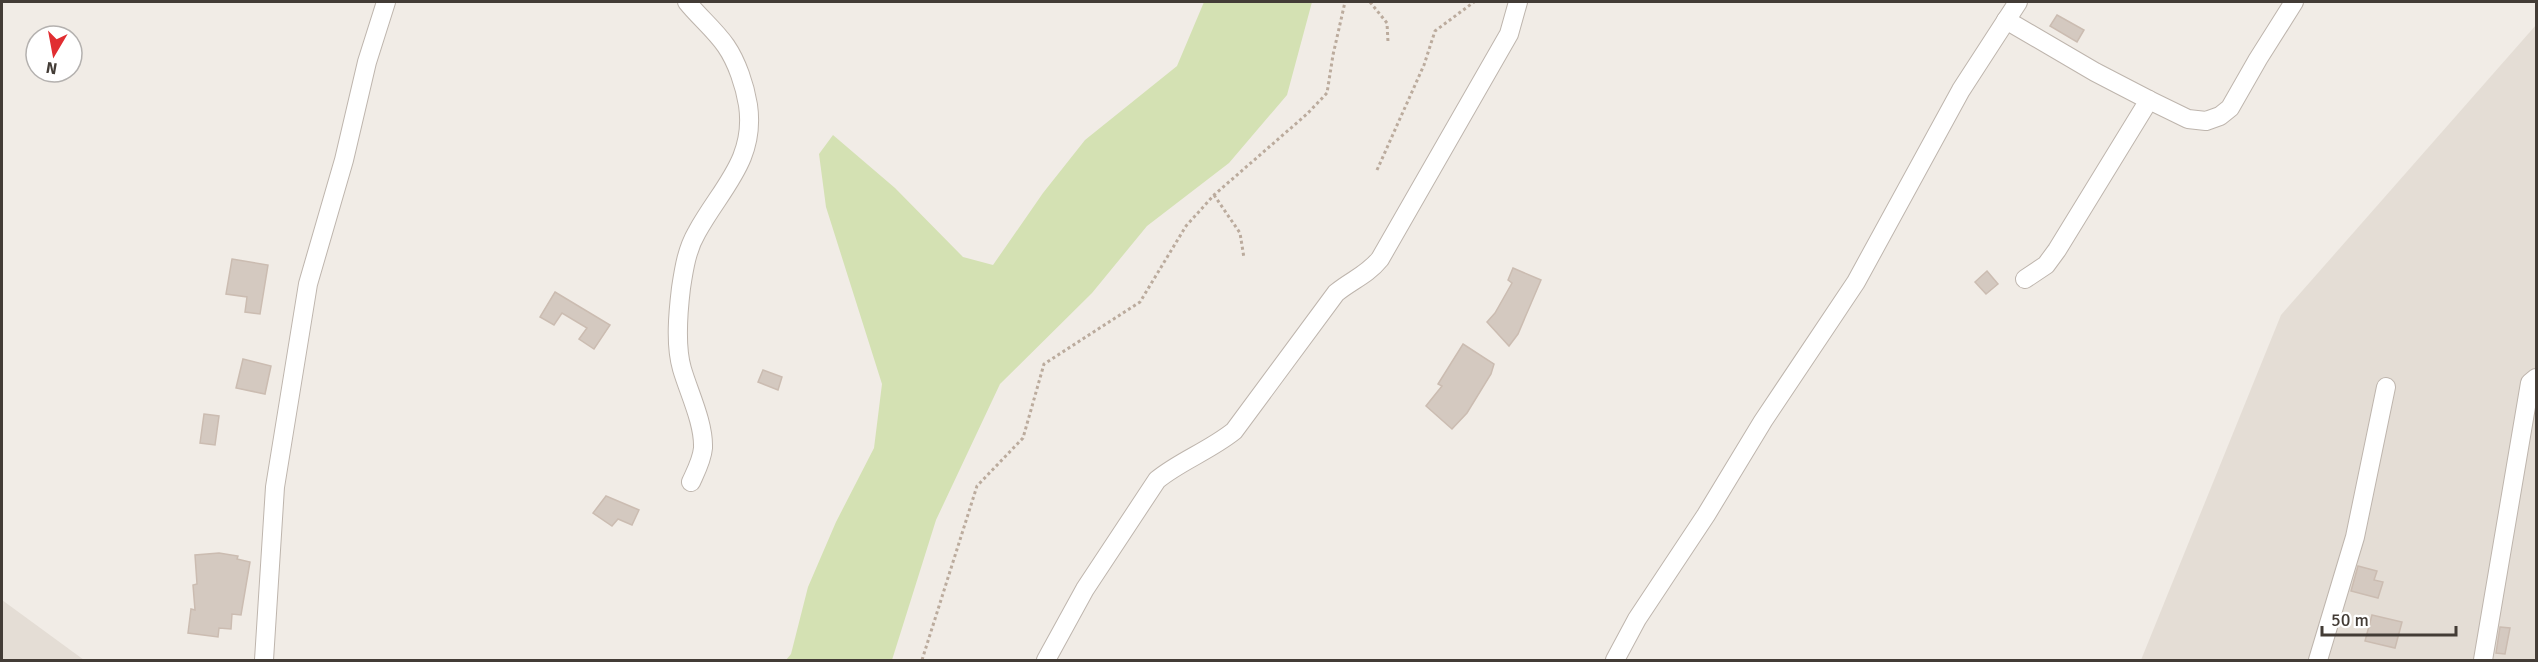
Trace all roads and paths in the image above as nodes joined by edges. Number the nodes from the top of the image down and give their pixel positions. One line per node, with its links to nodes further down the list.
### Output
1 (386, 2): 19 (street)
2 (687, 2): 18 (street)
3 (1345, 2): 13 (path)
4 (1370, 2): 10 (path)
5 (1473, 2): 12 (path)
6 (1518, 2): 21 (street)
7 (2018, 2): 9 (street)
8 (2294, 2): 11 (street)
9 (2007, 20): 11 (street); 22 (street)
10 (1388, 42)
11 (2150, 100): 15 (street)
12 (1377, 170)
13 (1214, 195): 14 (path); 20 (path)
14 (1245, 258)
15 (2025, 279)
16 (2536, 378): 24 (street)
17 (2386, 387): 23 (street)
18 (691, 482)
19 (264, 660)
20 (922, 660)
21 (1046, 660)
22 (1615, 660)
23 (2318, 660)
24 (2483, 660)

